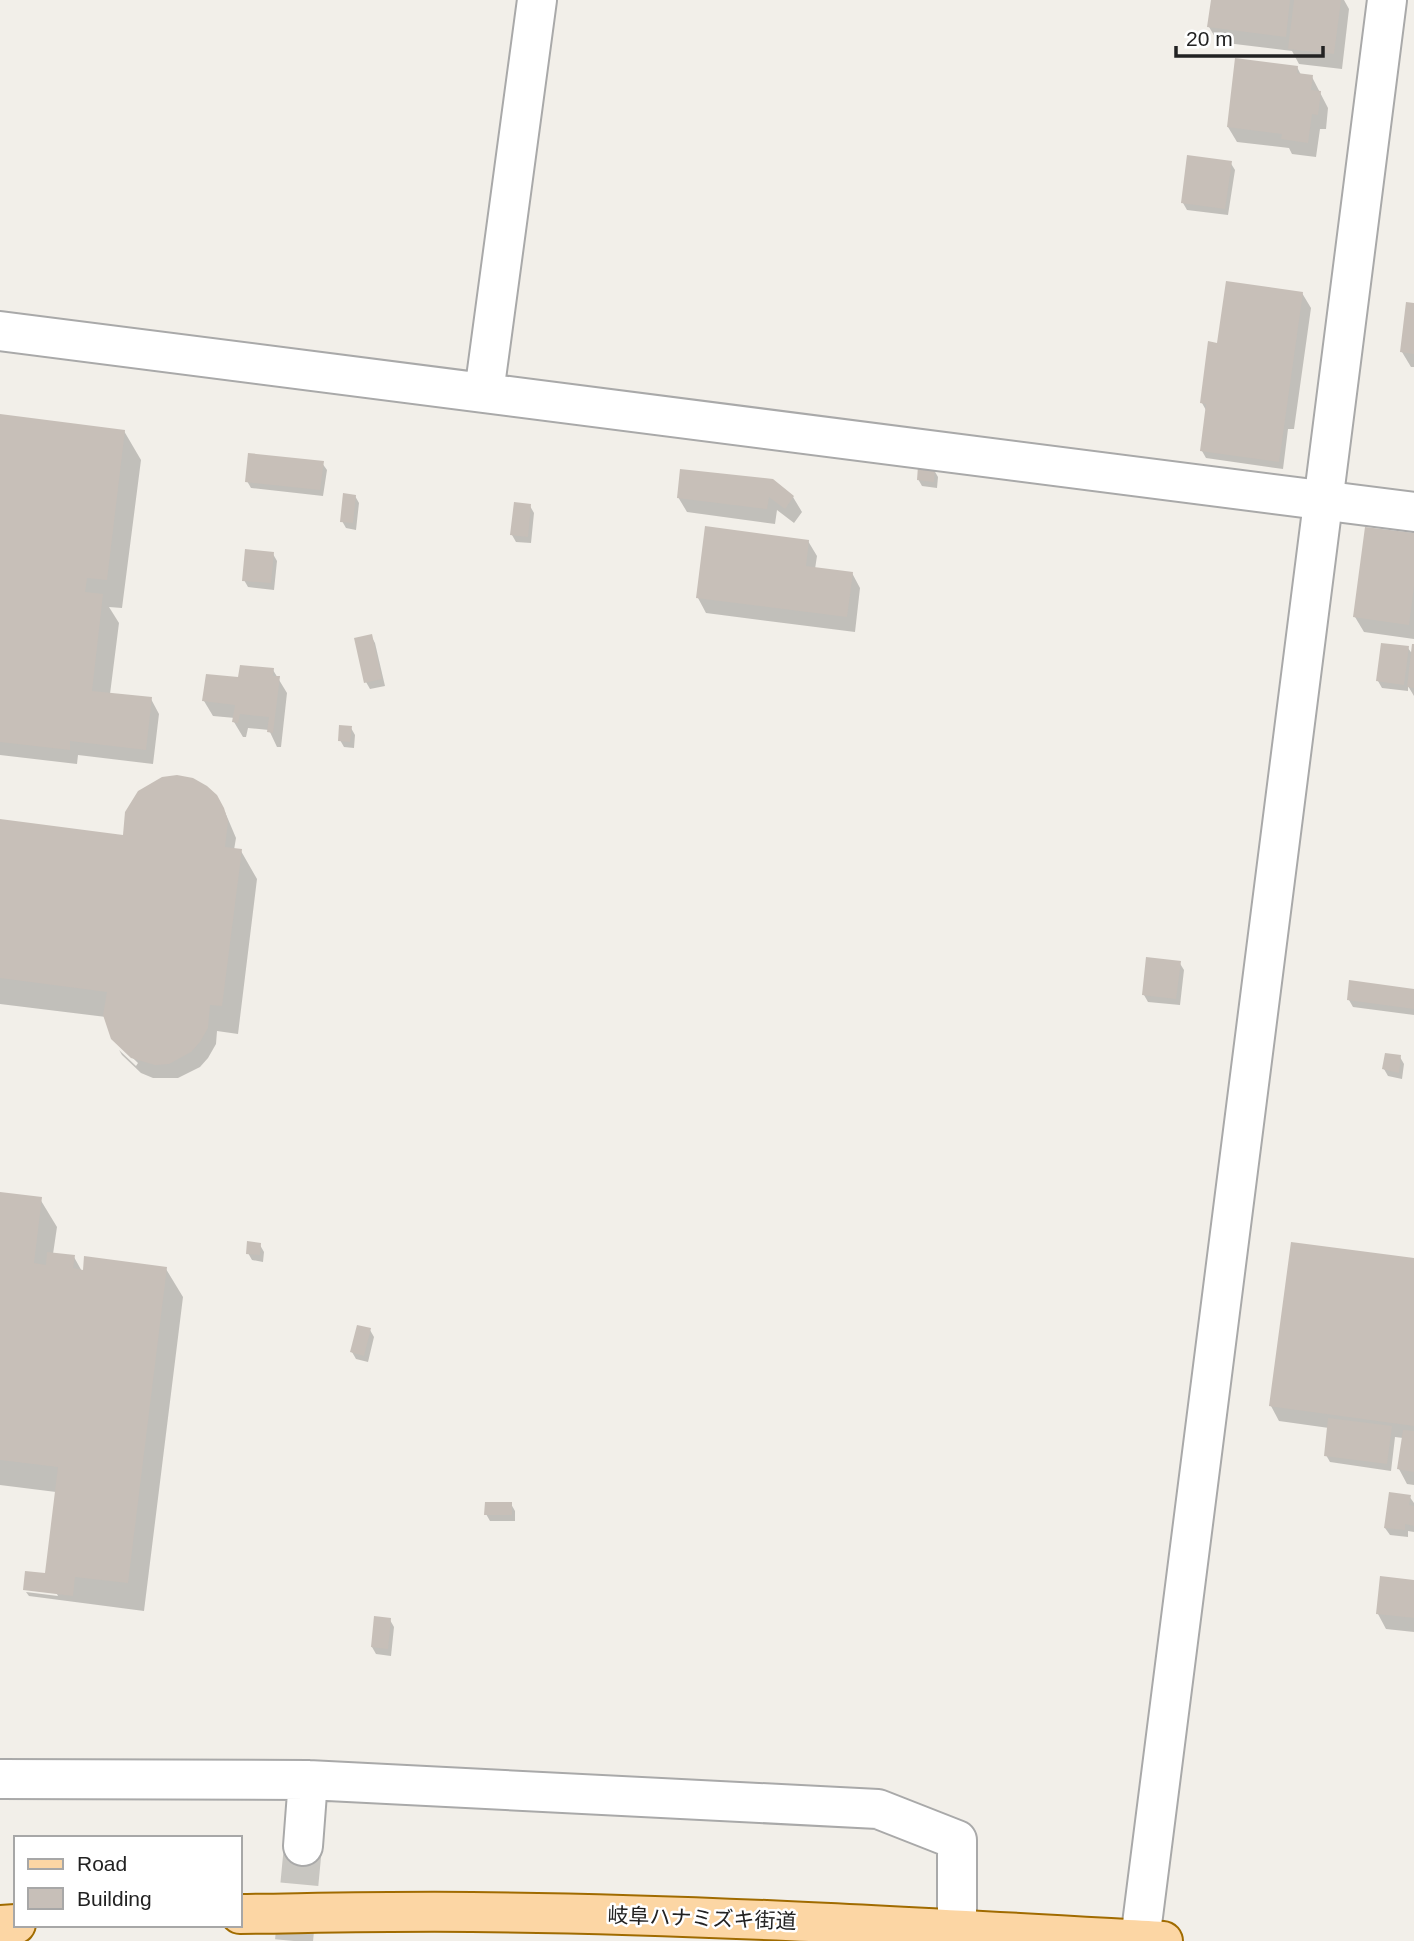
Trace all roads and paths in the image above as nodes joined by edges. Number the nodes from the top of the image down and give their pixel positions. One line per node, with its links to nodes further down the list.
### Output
1 (537, 0): 4 (street)
2 (1387, 0): 5 (street)
3 (0, 331): 4 (street)
4 (484, 393): 5 (street)
5 (1324, 501): 6 (street); 12 (street)
6 (1414, 512)
7 (0, 1779): 8 (street)
8 (308, 1780): 9 (street); 11 (street)
9 (303, 1846)
10 (242, 1914): 11 (main road, 岐阜ハナミズキ街道)
11 (954, 1935): 12 (main road, 岐阜ハナミズキ街道)
12 (1148, 1941)

